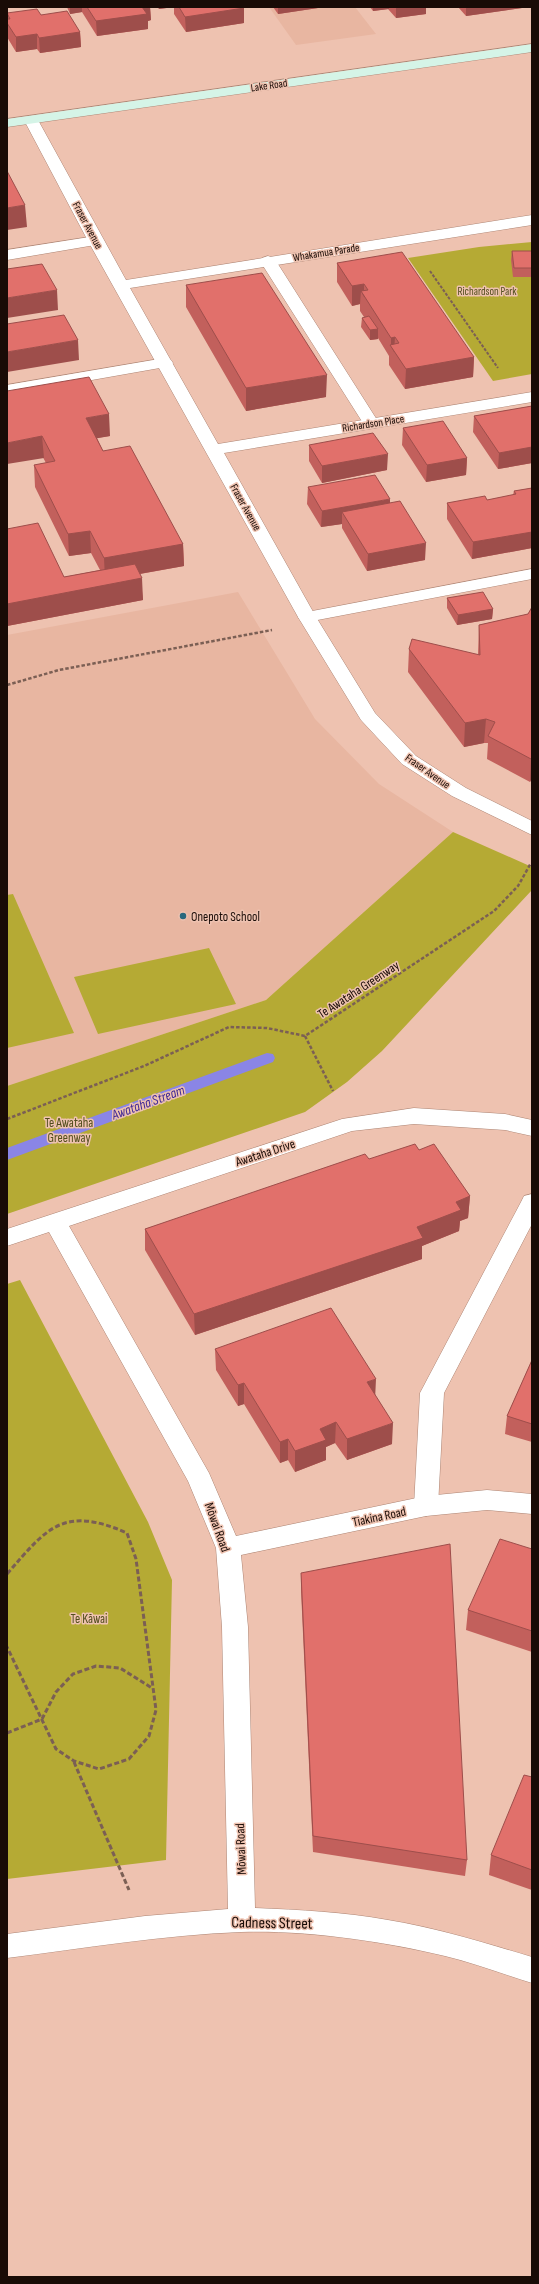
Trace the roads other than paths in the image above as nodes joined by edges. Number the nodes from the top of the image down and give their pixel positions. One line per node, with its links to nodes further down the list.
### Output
1 (532, 48): 2 (main road, Lake Road)
2 (31, 120): 3 (main road, Lake Road); 5 (street, Fraser Avenue)
3 (7, 123)
4 (532, 220): 7 (street, Whakamua Parade)
5 (96, 241): 6 (street); 8 (street, Fraser Avenue)
6 (7, 255)
7 (268, 261): 8 (street, Whakamua Parade); 12 (street)
8 (121, 284): 9 (street, Fraser Avenue)
9 (165, 363): 10 (street); 13 (street, Fraser Avenue)
10 (7, 390)
11 (532, 397): 12 (street, Richardson Place)
12 (371, 423): 13 (street, Richardson Place)
13 (213, 450): 15 (street, Fraser Avenue)
14 (532, 574): 15 (street)
15 (307, 617): 16 (street, Fraser Avenue)
16 (532, 829)
17 (532, 1128): 19 (street, Awataha Drive)
18 (532, 1202): 22 (street)
19 (55, 1222): 20 (street, Awataha Drive); 23 (street, Mōwai Road)
20 (7, 1238)
21 (532, 1504): 22 (street, Tiakina Road)
22 (426, 1506): 23 (street, Tiakina Road)
23 (228, 1548): 24 (street, Mōwai Road)
24 (242, 1920): 25 (street, Cadness Street); 26 (street, Cadness Street)
25 (7, 1946)
26 (532, 1970)

